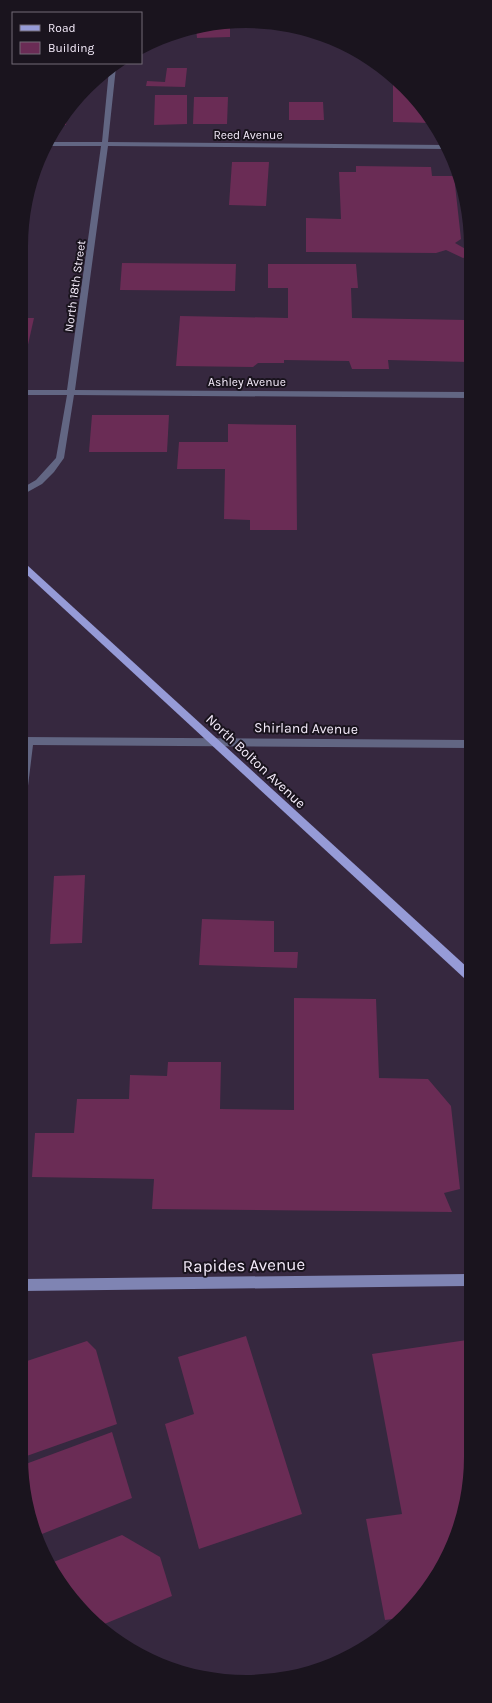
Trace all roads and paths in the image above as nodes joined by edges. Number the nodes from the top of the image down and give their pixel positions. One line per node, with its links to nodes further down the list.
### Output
1 (112, 74): 3 (street, North 18th Street)
2 (53, 144): 3 (street, Reed Avenue)
3 (105, 144): 4 (street, Reed Avenue); 6 (street, North 18th Street)
4 (440, 147)
5 (28, 392): 6 (street, Ashley Avenue)
6 (71, 392): 7 (street, Ashley Avenue); 8 (street, North 18th Street)
7 (464, 395)
8 (28, 489)
9 (28, 571): 11 (main road, North Bolton Avenue)
10 (28, 741): 11 (street, Shirland Avenue)
11 (214, 741): 12 (street, Shirland Avenue); 13 (main road, North Bolton Avenue)
12 (464, 744)
13 (464, 972)
14 (464, 1280): 15 (main road, Rapides Avenue)
15 (28, 1284)

